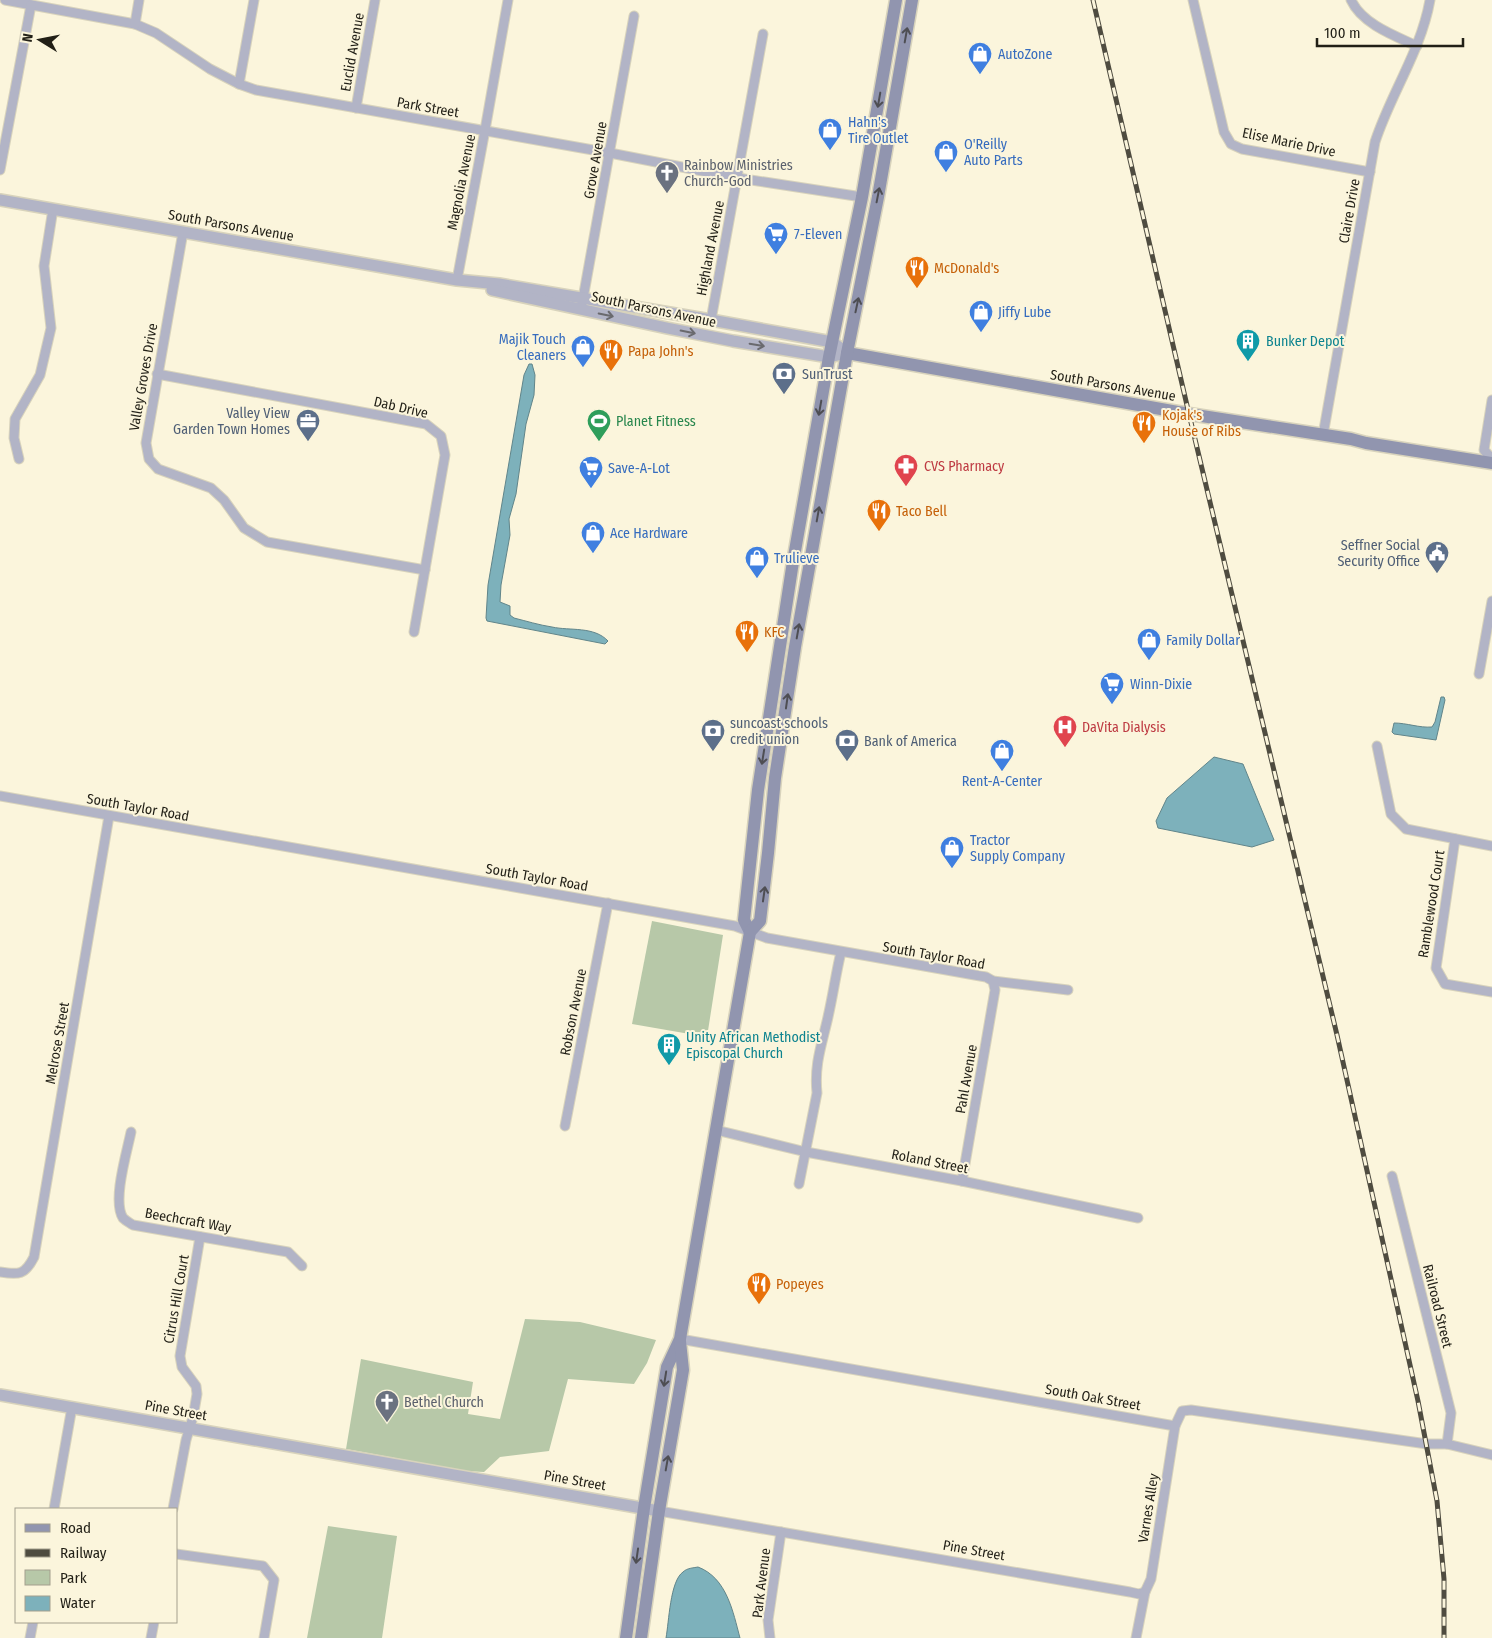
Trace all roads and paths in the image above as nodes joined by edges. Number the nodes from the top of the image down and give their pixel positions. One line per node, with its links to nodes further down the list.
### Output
1 (5, 0): 11 (street, Park Street)
2 (139, 0): 13 (street)
3 (254, 0): 16 (street)
4 (375, 0): 17 (street, Euclid Avenue)
5 (508, 0): 18 (street, Magnolia Avenue)
6 (896, 0): 23 (main road, one-way to 23)
7 (912, 0): 31 (main road, one-way to 7)
8 (1193, 0): 21 (street, Elise Marie Drive)
9 (1351, 0): 15 (street)
10 (1430, 0): 15 (street, Claire Drive)
11 (31, 5): 13 (street, Park Street); 20 (street)
12 (634, 16): 19 (street, Grove Avenue)
13 (135, 24): 16 (street, Park Street)
14 (763, 34): 22 (street, Highland Avenue)
15 (1417, 46): 21 (street, Claire Drive)
16 (239, 84): 17 (street, Park Street)
17 (356, 108): 18 (street, Park Street)
18 (485, 130): 19 (street, Park Street); 27 (street, Magnolia Avenue)
19 (610, 153): 22 (street, Park Street); 28 (street, Grove Avenue)
20 (0, 170)
21 (1370, 172): 35 (street, Claire Drive)
22 (738, 178): 23 (street, Park Street); 29 (street, Highland Avenue)
23 (862, 196): 30 (main road)
24 (0, 200): 25 (street, South Parsons Avenue)
25 (53, 210): 26 (street, South Parsons Avenue); 36 (street)
26 (183, 232): 27 (street, South Parsons Avenue); 33 (street, Valley Groves Drive)
27 (457, 280): 28 (street, South Parsons Avenue)
28 (582, 304): 29 (street, South Parsons Avenue); 32 (street, South Parsons Avenue, one-way to 32)
29 (711, 320): 30 (street, South Parsons Avenue)
30 (832, 342): 31 (street, South Parsons Avenue); 32 (main road)
31 (847, 353): 32 (street, South Parsons Avenue); 35 (main road, South Parsons Avenue); 49 (main road, one-way to 31)
32 (829, 357): 49 (main road, one-way to 49)
33 (157, 374): 39 (street, Valley Groves Drive); 39 (street, Dab Drive)
34 (1492, 400): 37 (street)
35 (1323, 435): 38 (main road, South Parsons Avenue)
36 (20, 459)
37 (1492, 459)
38 (1492, 463)
39 (425, 570): 41 (street, Dab Drive)
40 (1492, 602): 42 (street)
41 (414, 632)
42 (1479, 674)
43 (1377, 746): 46 (street)
44 (0, 796): 45 (street, South Taylor Road)
45 (109, 816): 48 (street, South Taylor Road); 64 (street, Melrose Street)
46 (1455, 839): 47 (street); 53 (street, Ramblewood Court)
47 (1492, 846)
48 (608, 903): 49 (street, South Taylor Road); 54 (street, Robson Avenue)
49 (750, 932): 50 (street, South Taylor Road); 55 (main road)
50 (840, 952): 51 (street, South Taylor Road); 57 (street)
51 (993, 980): 52 (street, South Taylor Road); 59 (street, Pahl Avenue)
52 (1068, 990)
53 (1492, 992)
54 (565, 1126)
55 (716, 1130): 57 (street, Roland Street); 65 (main road)
56 (131, 1132): 62 (street, Beechcraft Way)
57 (806, 1152): 59 (street, Roland Street); 60 (street)
58 (1392, 1176): 70 (street, Railroad Street)
59 (962, 1181): 61 (street, Roland Street)
60 (800, 1184)
61 (1138, 1218)
62 (200, 1237): 63 (street, Beechcraft Way); 69 (street, Citrus Hill Court)
63 (302, 1266)
64 (0, 1272)
65 (680, 1339): 68 (street, South Oak Street); 74 (main road, one-way to 74); 75 (main road, one-way to 65)
66 (0, 1394): 67 (street, Pine Street)
67 (72, 1407): 69 (street, Pine Street); 72 (street)
68 (1175, 1426): 70 (street); 78 (street, Varnes Alley)
69 (188, 1427): 73 (street, Citrus Hill Court); 74 (street, Pine Street)
70 (1446, 1444): 71 (street)
71 (1492, 1456)
72 (54, 1508)
73 (173, 1508)
74 (644, 1508): 75 (street, Pine Street); 84 (main road, one-way to 84)
75 (659, 1511): 76 (street, Pine Street); 85 (main road)
76 (781, 1532): 78 (street, Pine Street); 86 (street, Park Avenue)
77 (178, 1554): 83 (street)
78 (1145, 1592): 87 (street, Varnes Alley)
79 (33, 1623): 81 (street)
80 (154, 1623): 82 (street)
81 (30, 1638)
82 (151, 1638)
83 (264, 1638)
84 (626, 1638)
85 (642, 1638)
86 (770, 1638)
87 (1136, 1638)

